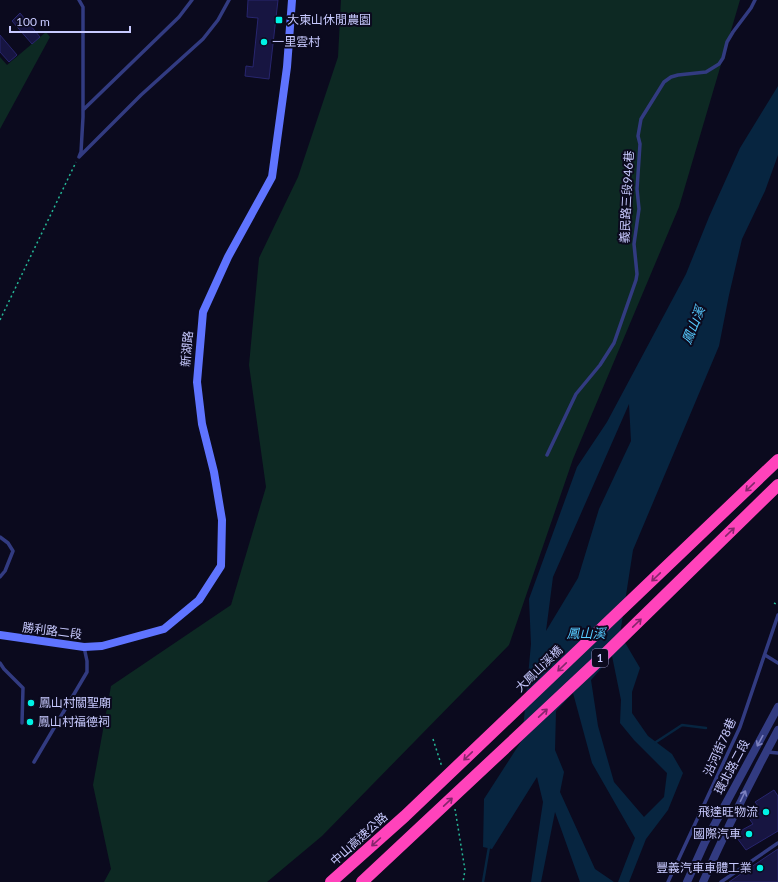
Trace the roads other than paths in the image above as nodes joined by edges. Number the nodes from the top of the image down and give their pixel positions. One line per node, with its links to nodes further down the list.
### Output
1 (78, 0): 6 (lane)
2 (192, 0): 6 (lane)
3 (229, 0): 6 (lane)
4 (292, 0): 14 (main road, 新湖路)
5 (755, 0): 7 (lane, 義民路三段946巷)
6 (83, 110)
7 (547, 455)
8 (778, 460): 25 (highway, 大鳳山溪橋 / 1, one-way to 25)
9 (778, 485): 28 (highway, 1, one-way to 9)
10 (0, 537): 11 (lane)
11 (0, 577)
12 (778, 615): 16 (lane, 沿河街78巷)
13 (0, 635): 15 (main road, 勝利路二段)
14 (102, 646): 15 (main road, 勝利路二段)
15 (84, 647): 24 (lane)
16 (765, 655): 18 (lane); 29 (lane, 沿河街78巷)
17 (0, 663): 20 (lane)
18 (778, 663)
19 (778, 706): 30 (street, 環北路二段, one-way to 30)
20 (22, 723)
21 (778, 730): 22 (street, 環北路二段)
22 (766, 751): 23 (lane); 31 (street, 環北路二段, one-way to 22)
23 (778, 753)
24 (34, 762)
25 (405, 816): 27 (highway, 中山高速公路 / 1, one-way to 27)
26 (778, 843): 32 (lane)
27 (331, 882)
28 (362, 882)
29 (668, 882)
30 (687, 882)
31 (703, 882)
32 (721, 882)

